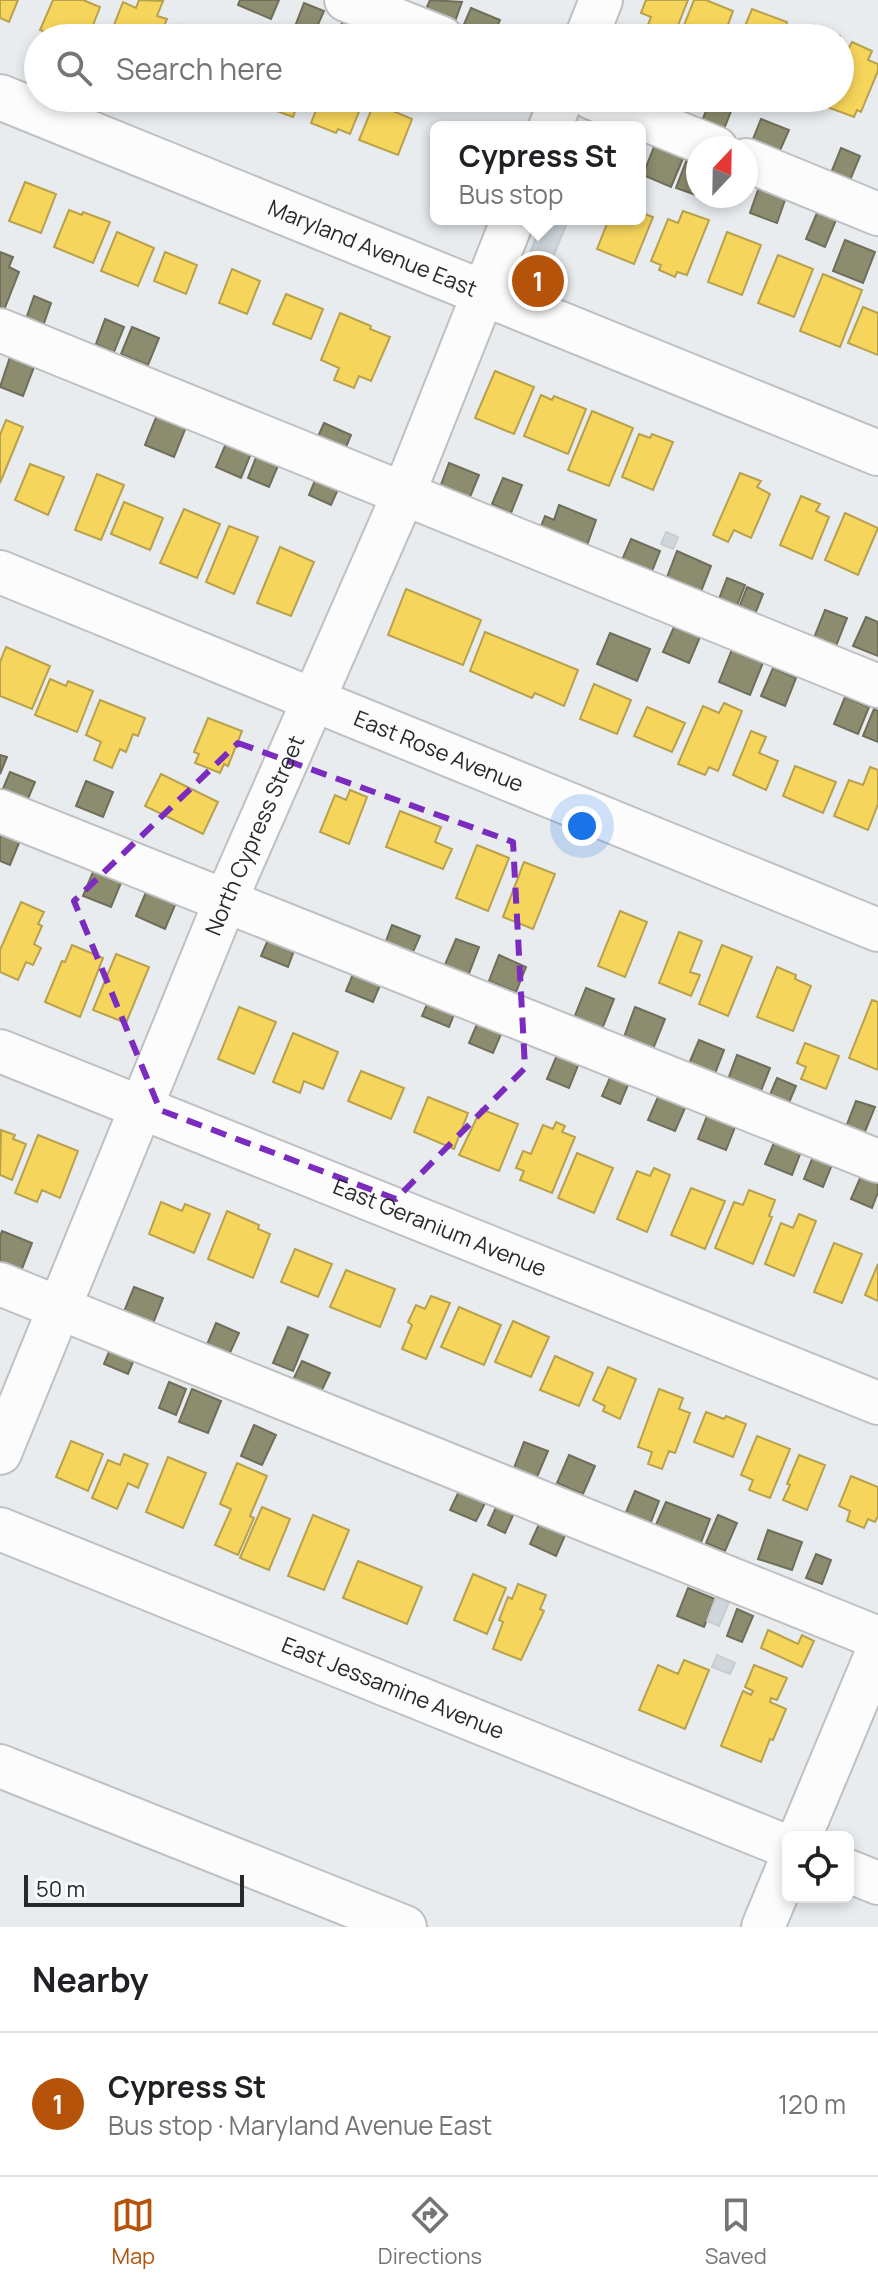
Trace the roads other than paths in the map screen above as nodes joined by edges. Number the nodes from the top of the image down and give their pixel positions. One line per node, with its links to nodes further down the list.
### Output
1 (346, 0): 3 (street)
2 (601, 0): 4 (street)
3 (407, 24)
4 (592, 24)
5 (0, 97): 6 (main road, Maryland Avenue East)
6 (24, 107)
7 (37, 112): 13 (main road, Maryland Avenue East)
8 (627, 112): 9 (street)
9 (686, 136)
10 (758, 165): 11 (street)
11 (878, 214)
12 (510, 225): 13 (street, North Cypress Street)
13 (482, 293): 15 (main road, Maryland Avenue East); 16 (street, North Cypress Street)
14 (0, 330): 16 (street)
15 (878, 453)
16 (404, 493): 18 (street); 19 (street, North Cypress Street)
17 (0, 572): 19 (street, East Rose Avenue)
18 (878, 686)
19 (314, 700): 21 (street, North Cypress Street); 22 (street, East Rose Avenue)
20 (0, 811): 21 (street)
21 (225, 902): 24 (street, North Cypress Street); 25 (street)
22 (878, 930)
23 (0, 1051): 24 (street, East Geranium Avenue)
24 (141, 1108): 27 (street, North Cypress Street); 28 (street, East Geranium Avenue)
25 (878, 1161)
26 (0, 1284): 27 (street)
27 (59, 1308): 29 (street, North Cypress Street); 31 (street)
28 (878, 1403)
29 (0, 1453)
30 (0, 1529): 35 (street, East Jessamine Avenue)
31 (878, 1638)
32 (878, 1650): 34 (street)
33 (0, 1766): 39 (street)
34 (803, 1831)
35 (782, 1845)
36 (854, 1873): 38 (street)
37 (782, 1881): 40 (street)
38 (878, 1883)
39 (405, 1927)
40 (763, 1927)

